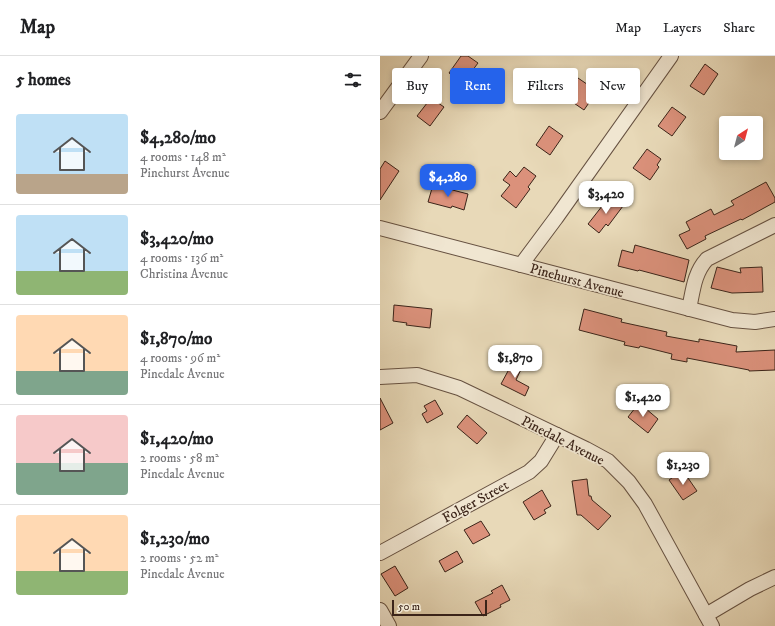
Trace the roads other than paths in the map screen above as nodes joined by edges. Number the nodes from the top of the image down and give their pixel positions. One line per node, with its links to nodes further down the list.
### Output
1 (421, 56): 3 (street)
2 (671, 56): 6 (street)
3 (380, 112)
4 (775, 225): 7 (street)
5 (380, 228): 6 (street, Pinehurst Avenue)
6 (521, 265): 7 (street, Pinehurst Avenue)
7 (688, 309): 8 (street, Pinehurst Avenue)
8 (775, 319)
9 (380, 376): 10 (street, Pinedale Avenue)
10 (557, 435): 11 (street, Folger Street); 14 (street, Pinedale Avenue)
11 (380, 553)
12 (775, 577): 14 (street)
13 (380, 610): 15 (street)
14 (709, 620)
15 (389, 626)

